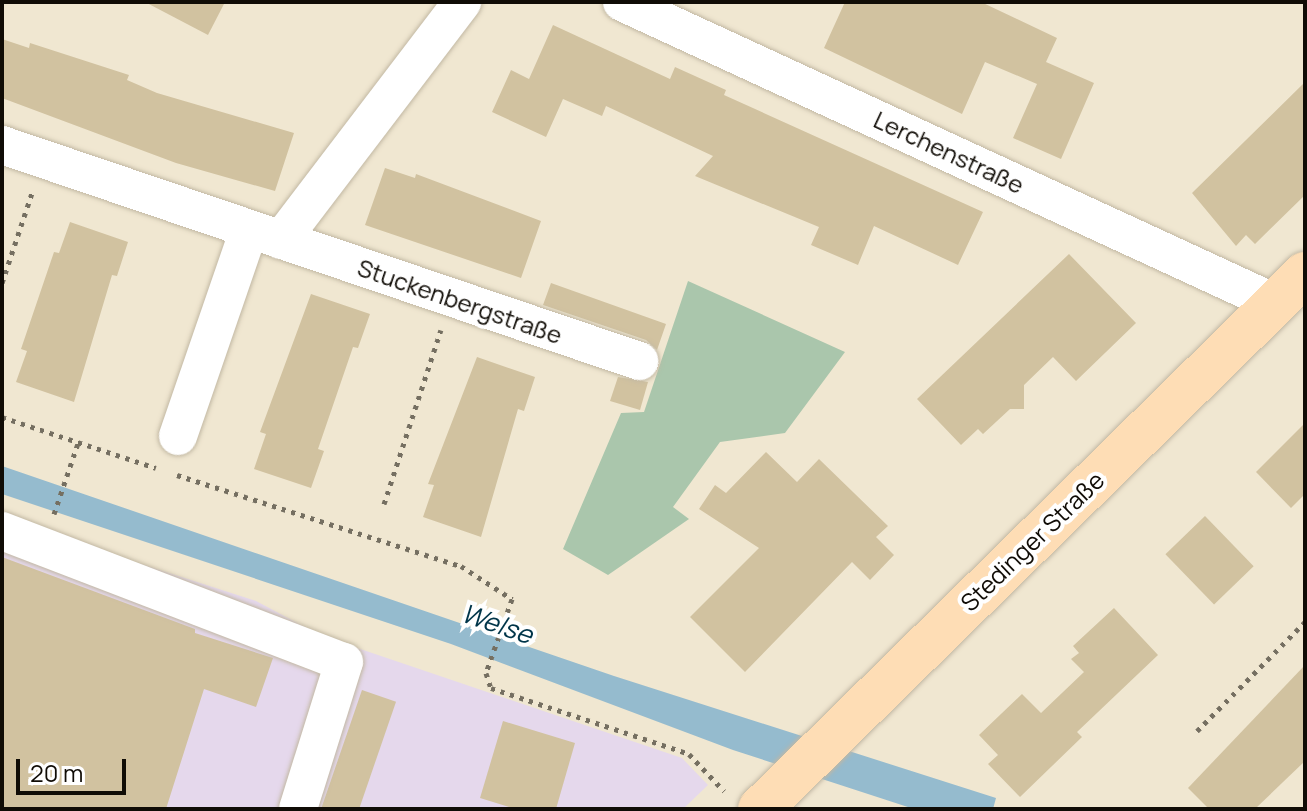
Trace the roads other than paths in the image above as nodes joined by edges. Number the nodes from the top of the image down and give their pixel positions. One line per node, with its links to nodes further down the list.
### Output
1 (462, 2): 4 (street)
2 (635, 4): 5 (street, Lerchenstraße)
3 (2, 145): 4 (street, Stuckenbergstraße)
4 (265, 235): 6 (street, Stuckenbergstraße); 7 (street)
5 (1290, 289): 9 (main road, Stedinger Straße)
6 (639, 361)
7 (178, 436)
8 (2, 531): 10 (street)
9 (746, 804)
10 (298, 809)

